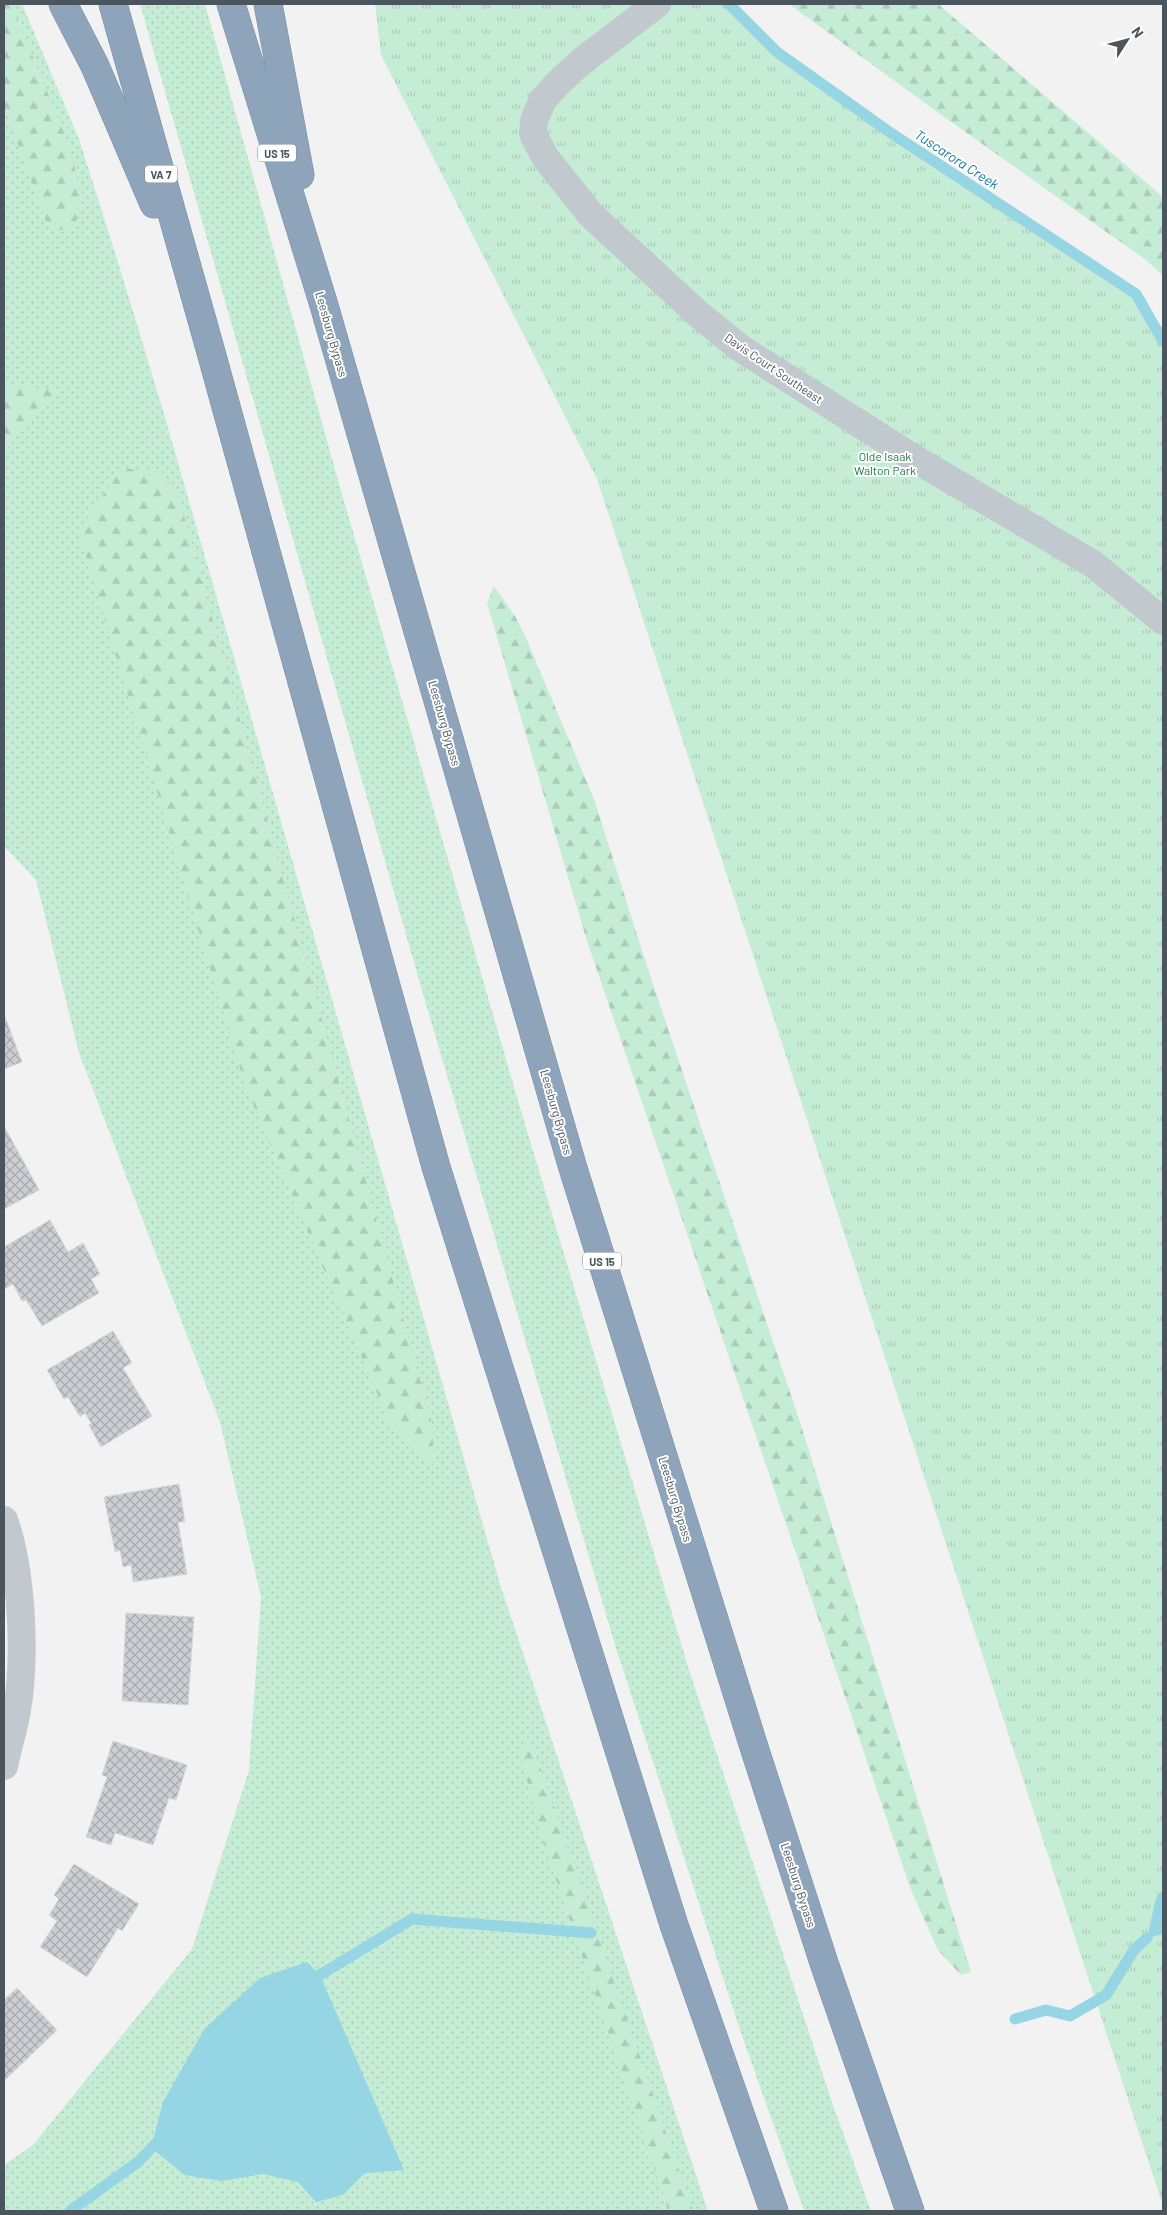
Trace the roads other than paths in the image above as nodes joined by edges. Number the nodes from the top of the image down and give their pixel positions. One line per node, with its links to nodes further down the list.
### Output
1 (63, 4): 7 (highway)
2 (113, 4): 7 (highway, VA 7)
3 (231, 4): 6 (highway, Leesburg Bypass / US 15)
4 (268, 4): 6 (highway)
5 (657, 4): 8 (street, Davis Court Southeast)
6 (323, 302): 12 (highway, Leesburg Bypass / US 15)
7 (210, 345): 11 (highway)
8 (1163, 621)
9 (4, 1520): 10 (street)
10 (4, 1766)
11 (774, 2211)
12 (910, 2211)

